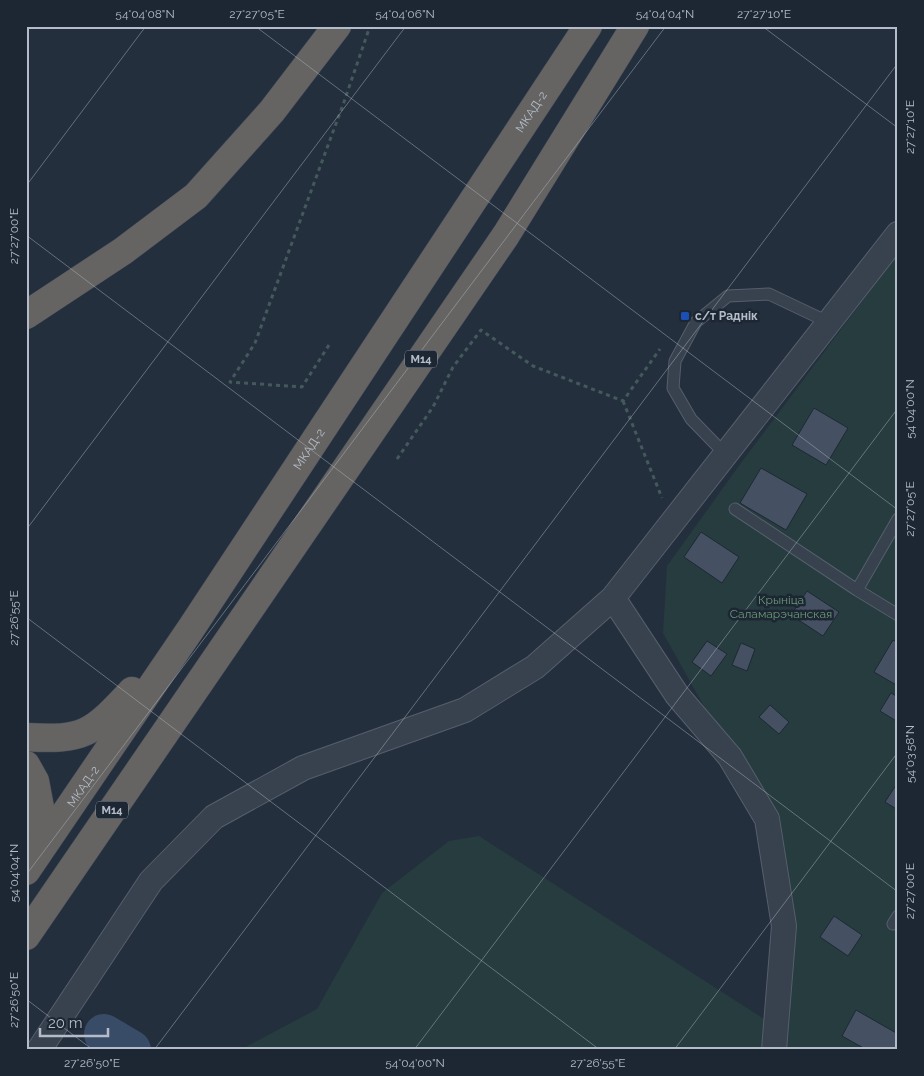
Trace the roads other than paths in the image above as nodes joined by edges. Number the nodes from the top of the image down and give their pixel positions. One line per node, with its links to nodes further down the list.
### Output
1 (337, 26): 5 (highway)
2 (588, 26): 13 (highway, МКАД-2 / М14)
3 (635, 26): 18 (highway, М14)
4 (898, 234): 6 (street)
5 (26, 315)
6 (828, 322): 7 (street); 7 (lane)
7 (725, 454): 11 (street)
8 (735, 509): 10 (lane)
9 (898, 519): 10 (lane)
10 (857, 590): 12 (lane)
11 (613, 598): 19 (street); 20 (street)
12 (898, 615)
13 (190, 630): 14 (highway); 17 (highway, МКАД-2 / М14)
14 (26, 737)
15 (26, 766): 16 (highway)
16 (26, 843)
17 (26, 871)
18 (26, 936)
19 (39, 1050)
20 (774, 1050)

